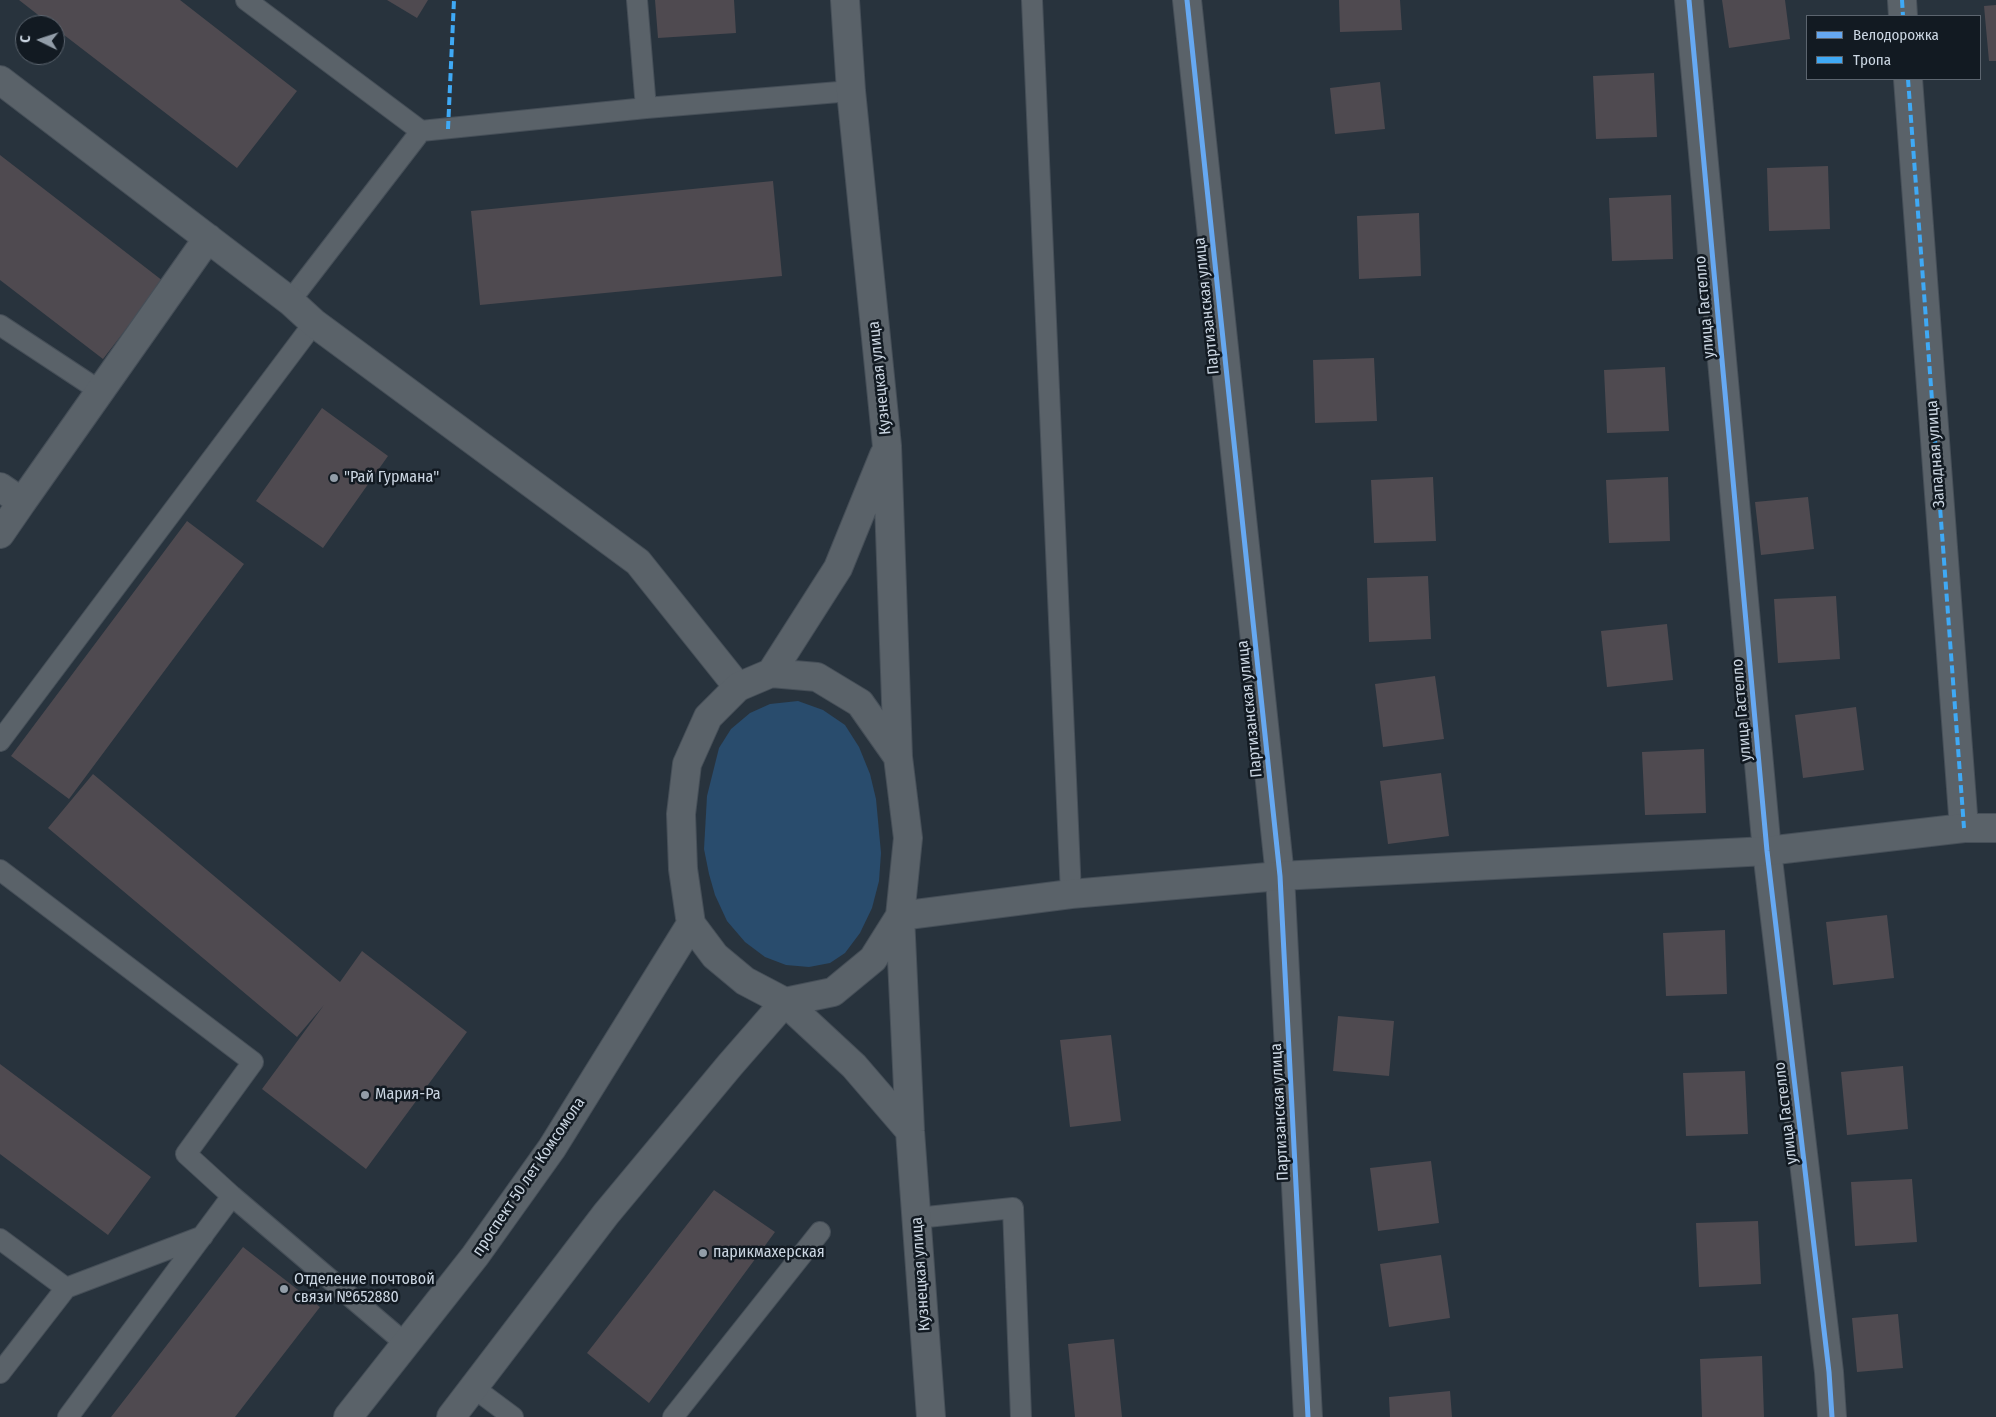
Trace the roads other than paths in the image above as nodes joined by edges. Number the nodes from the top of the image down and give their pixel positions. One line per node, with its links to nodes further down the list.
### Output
1 (246, 0): 13 (lane)
2 (637, 0): 12 (lane)
3 (845, 0): 11 (street, Кузнецкая улица)
4 (1032, 0): 32 (lane)
5 (1187, 0): 31 (street, Партизанская улица)
6 (1689, 0): 29 (street, улица Гастелло)
7 (1902, 0): 8 (street)
8 (1903, 15)
9 (0, 80): 14 (street)
10 (1908, 80): 27 (street, Западная улица)
11 (851, 91): 12 (lane); 19 (street, Кузнецкая улица)
12 (646, 108): 13 (lane)
13 (421, 131): 15 (lane)
14 (208, 238): 15 (street); 18 (street)
15 (290, 301): 16 (street)
16 (314, 323): 24 (street); 25 (lane)
17 (0, 324): 18 (lane)
18 (100, 391): 21 (street)
19 (887, 446): 23 (street); 26 (street, Кузнецкая улица)
20 (0, 487): 21 (street)
21 (22, 502): 22 (street)
22 (0, 534)
23 (771, 673): 24 (street); 26 (street)
24 (738, 687): 34 (street)
25 (0, 742)
26 (898, 757): 33 (street, Кузнецкая улица)
27 (1964, 828): 28 (street); 29 (street)
28 (1996, 828)
29 (1767, 850): 31 (street); 54 (street, улица Гастелло)
30 (0, 870): 37 (lane)
31 (1280, 876): 32 (street); 53 (street, Партизанская улица)
32 (1071, 894): 33 (street)
33 (900, 916): 35 (street); 36 (street, Кузнецкая улица)
34 (691, 924): 35 (street); 43 (street, проспект 50 лет Комсомола)
35 (786, 1002): 36 (street); 45 (street)
36 (910, 1131): 38 (street, Кузнецкая улица)
37 (232, 1196): 40 (lane); 43 (lane)
38 (917, 1218): 51 (street, Кузнецкая улица); 52 (lane)
39 (820, 1232): 50 (lane)
40 (203, 1236): 42 (lane); 46 (lane)
41 (0, 1239): 42 (lane)
42 (66, 1288): 44 (lane)
43 (406, 1344): 47 (street, проспект 50 лет Комсомола)
44 (0, 1373)
45 (474, 1388): 48 (street); 49 (lane)
46 (68, 1417)
47 (348, 1417)
48 (451, 1417)
49 (513, 1417)
50 (673, 1417)
51 (931, 1417)
52 (1021, 1417)
53 (1308, 1417)
54 (1832, 1417)

